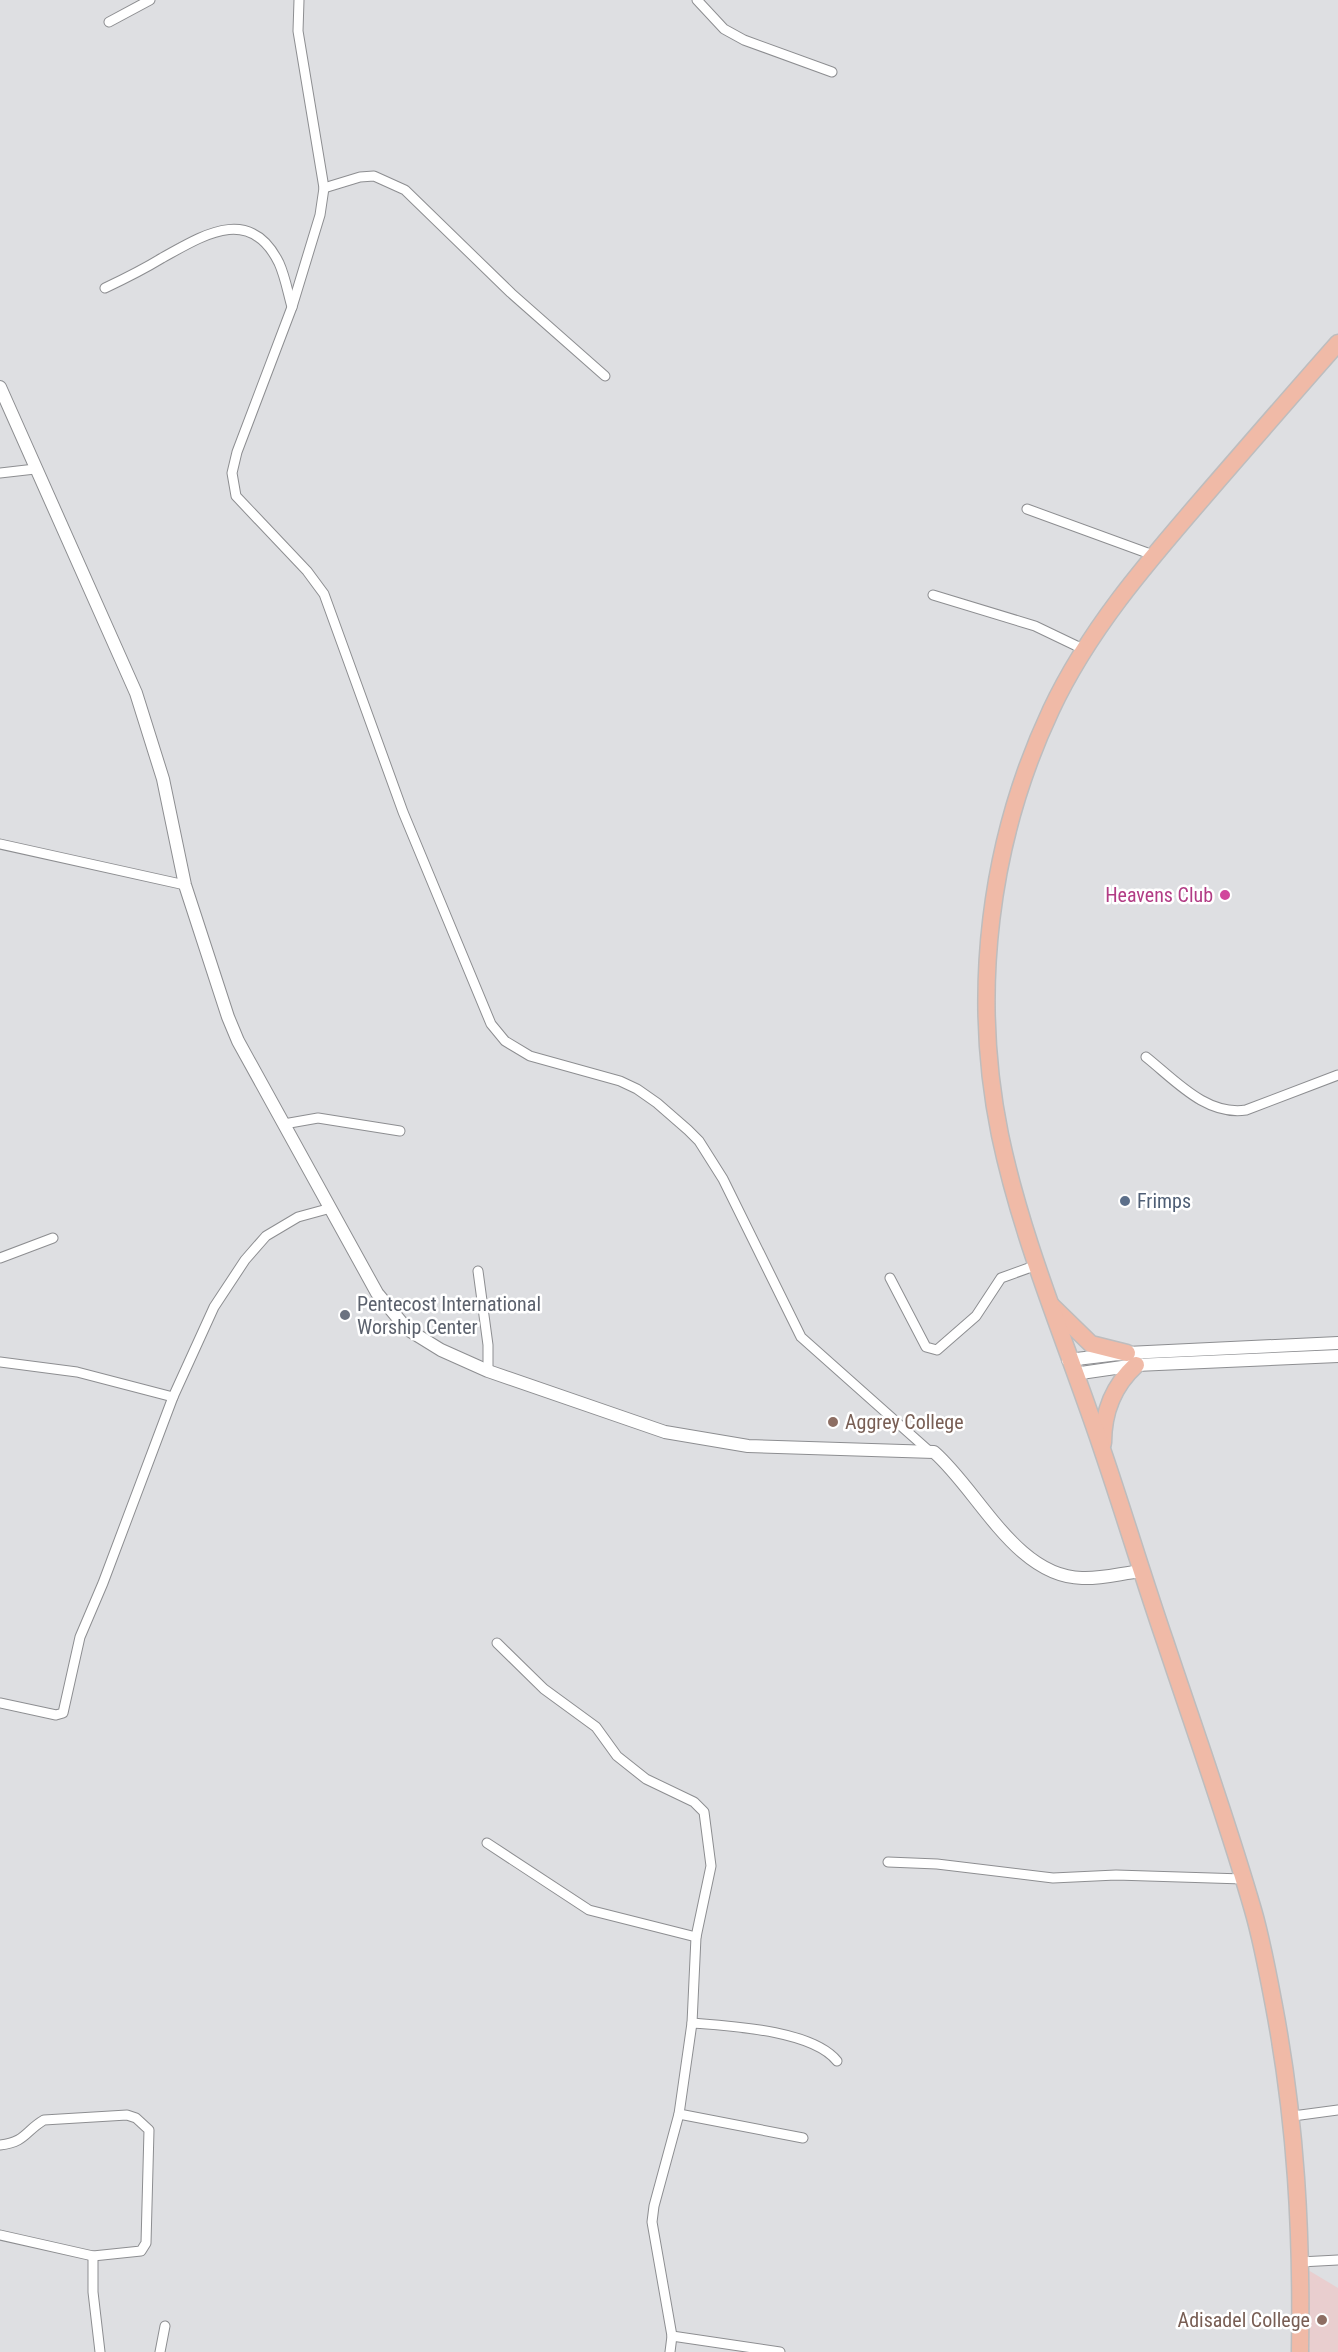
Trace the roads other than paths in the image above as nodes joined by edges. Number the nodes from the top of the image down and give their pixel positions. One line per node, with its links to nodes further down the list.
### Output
1 (150, 0): 4 (street)
2 (299, 0): 6 (street)
3 (697, 0): 5 (street)
4 (109, 22)
5 (832, 72)
6 (324, 188): 8 (street); 10 (street)
7 (105, 288): 8 (street)
8 (292, 307): 38 (street)
9 (1338, 343): 15 (highway)
10 (605, 375)
11 (0, 387): 12 (street)
12 (35, 469): 13 (street); 19 (street)
13 (0, 473)
14 (1028, 509): 15 (street)
15 (1152, 555): 17 (highway)
16 (933, 595): 17 (street)
17 (1083, 649): 27 (highway)
18 (0, 844): 19 (street)
19 (185, 885): 22 (street)
20 (1146, 1057): 21 (street)
21 (1338, 1075)
22 (284, 1124): 23 (street); 24 (street)
23 (400, 1131)
24 (331, 1208): 36 (street); 37 (street)
25 (53, 1238): 26 (street)
26 (0, 1258)
27 (1037, 1265): 29 (street); 30 (highway)
28 (478, 1271): 36 (street)
29 (890, 1278)
30 (1052, 1306): 33 (highway); 35 (highway)
31 (1338, 1343): 33 (street)
32 (1338, 1356): 33 (street)
33 (1131, 1359): 35 (street); 39 (highway)
34 (0, 1362): 37 (street)
35 (1071, 1367): 39 (highway)
36 (488, 1371): 38 (street)
37 (173, 1397): 42 (street)
38 (928, 1450): 40 (street)
39 (1104, 1453): 40 (highway)
40 (1142, 1571): 45 (highway)
41 (497, 1644): 46 (street)
42 (0, 1703)
43 (488, 1843): 46 (street)
44 (888, 1862): 45 (street)
45 (1243, 1879): 51 (highway)
46 (696, 1936): 47 (street)
47 (692, 2023): 48 (street); 50 (street)
48 (837, 2061)
49 (1338, 2110): 51 (street)
50 (679, 2114): 52 (street); 59 (street)
51 (1293, 2116): 57 (highway)
52 (802, 2138)
53 (0, 2145): 55 (street)
54 (0, 2235): 55 (street)
55 (93, 2256): 60 (street)
56 (1338, 2260): 57 (street)
57 (1300, 2262): 64 (highway)
58 (165, 2326): 61 (street)
59 (672, 2336): 62 (street); 63 (street)
60 (100, 2352)
61 (160, 2352)
62 (670, 2352)
63 (780, 2352)
64 (1300, 2352)

